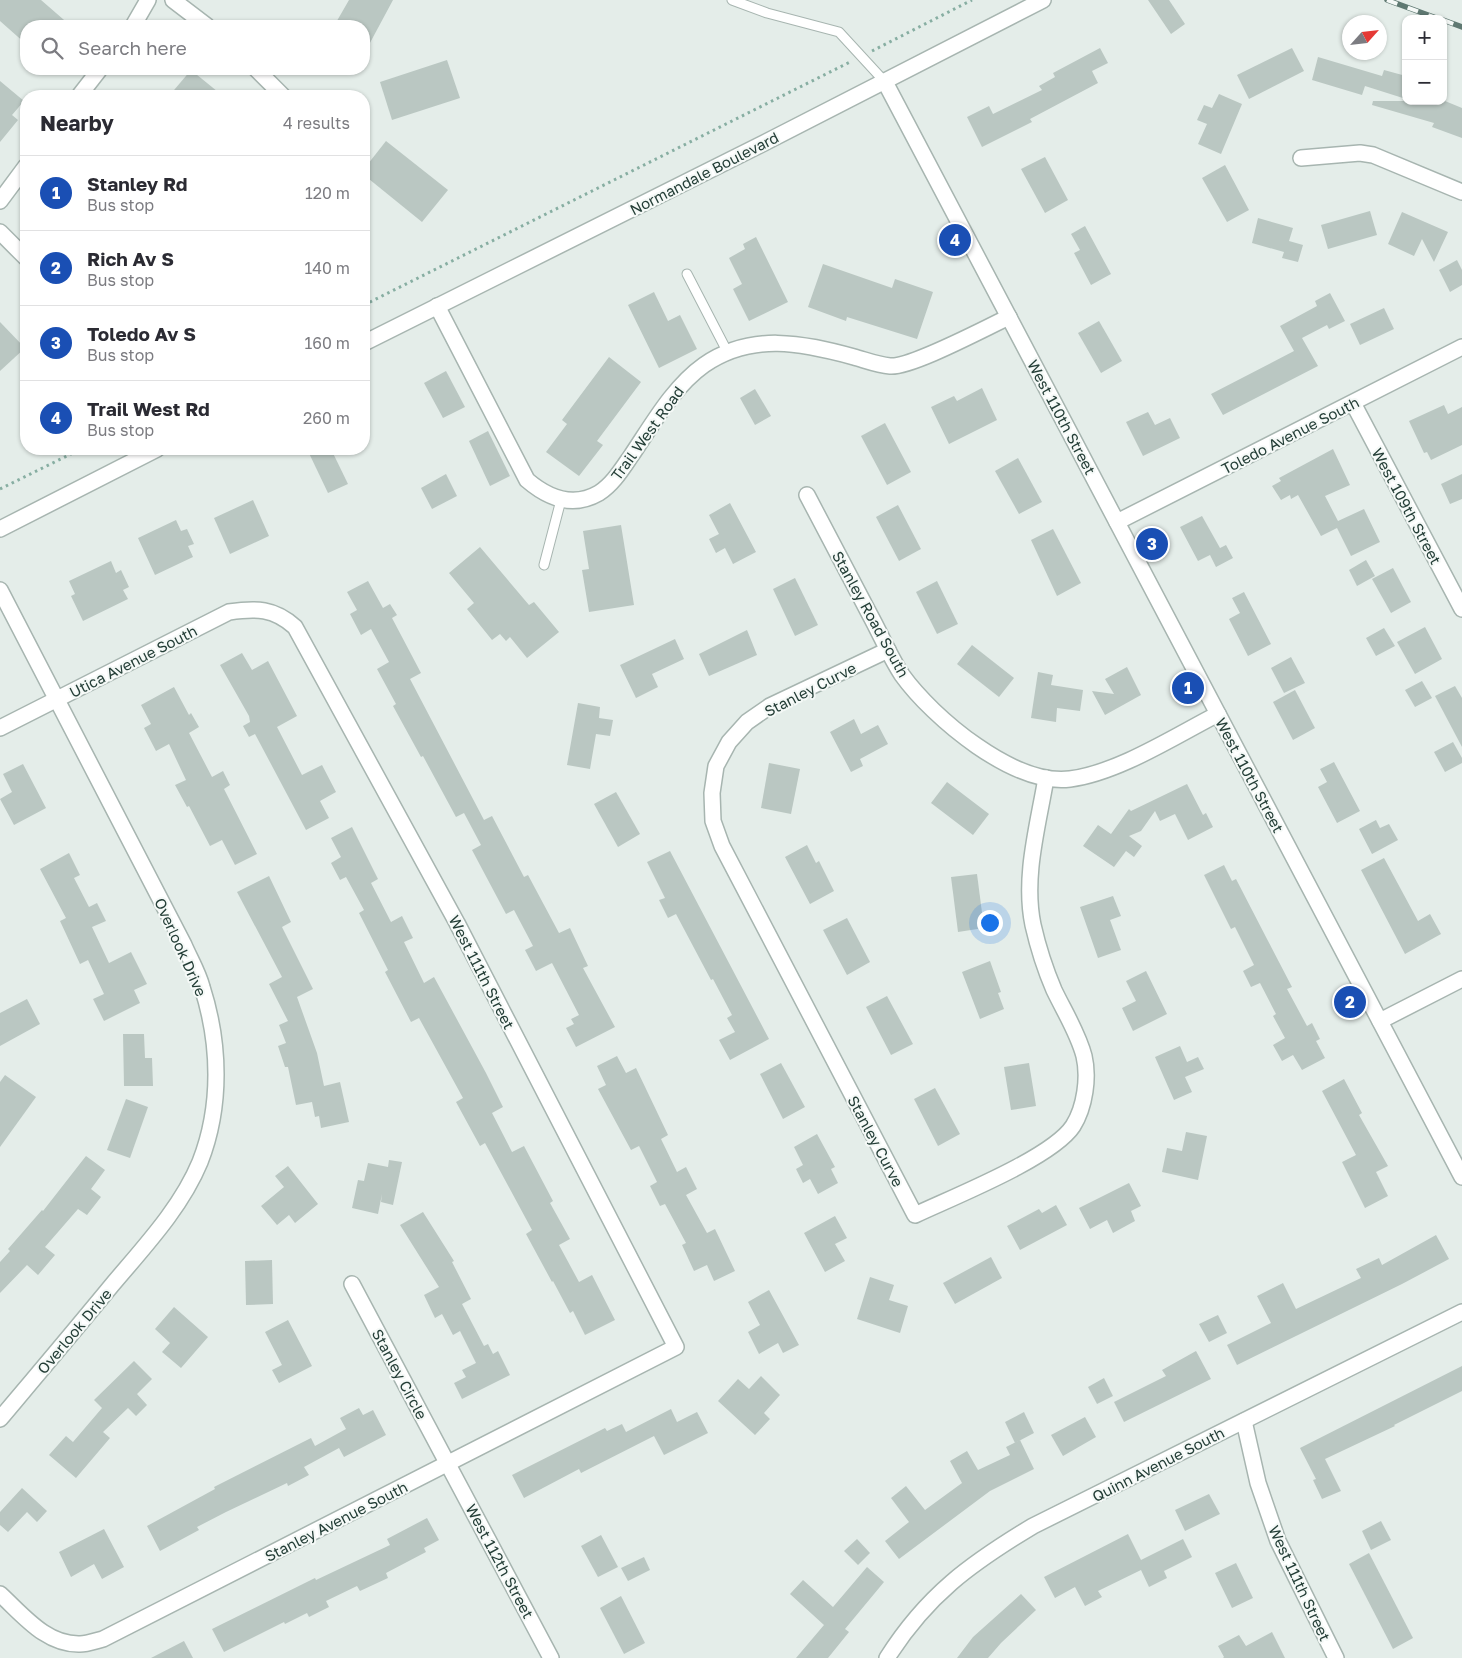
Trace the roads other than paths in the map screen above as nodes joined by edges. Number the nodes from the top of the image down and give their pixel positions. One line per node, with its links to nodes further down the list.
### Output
1 (148, 0): 5 (street)
2 (173, 0): 6 (street)
3 (732, 0): 9 (lane)
4 (1043, 0): 9 (street, Normandale Boulevard)
5 (136, 20)
6 (199, 20)
7 (95, 75): 10 (street)
8 (262, 75): 11 (street)
9 (885, 82): 19 (street, Normandale Boulevard); 20 (street, West 110th Street)
10 (84, 90)
11 (277, 90)
12 (1300, 158): 14 (street)
13 (20, 174): 15 (street)
14 (1462, 192)
15 (0, 201)
16 (0, 232): 17 (street)
17 (20, 252)
18 (688, 274): 23 (lane)
19 (436, 306): 21 (street, Normandale Boulevard); 27 (street, Trail West Road)
20 (1009, 317): 23 (street, Trail West Road); 28 (street, West 110th Street)
21 (370, 340)
22 (1462, 347): 24 (street, Toledo Avenue South)
23 (728, 353): 27 (street, Trail West Road)
24 (1353, 402): 28 (street, Toledo Avenue South); 32 (street, West 109th Street)
25 (145, 455): 29 (street)
26 (807, 495): 34 (street, Stanley Road South)
27 (561, 500): 30 (lane)
28 (1117, 522): 36 (street, West 110th Street)
29 (0, 529)
30 (544, 565)
31 (0, 590): 35 (street, Overlook Drive)
32 (1462, 609)
33 (270, 611): 35 (street, Utica Avenue South); 44 (street, West 111th Street)
34 (888, 650): 38 (street, Stanley Road South); 38 (street, Stanley Curve)
35 (56, 700): 37 (street, Utica Avenue South); 45 (street, Overlook Drive)
36 (1218, 714): 38 (street, Stanley Road South); 40 (street, West 110th Street)
37 (0, 728)
38 (1046, 778)
39 (1462, 979): 40 (street)
40 (1380, 1020): 41 (street, West 110th Street)
41 (1462, 1177)
42 (352, 1284): 47 (street, Stanley Circle)
43 (1462, 1312): 46 (street, Quinn Avenue South)
44 (676, 1347): 47 (street, Stanley Avenue South)
45 (0, 1419)
46 (1244, 1421): 50 (street, Quinn Avenue South); 51 (street, West 111th Street)
47 (448, 1464): 48 (street, Stanley Avenue South); 49 (street, West 112th Street)
48 (0, 1594)
49 (551, 1658)
50 (886, 1658)
51 (1336, 1658)

